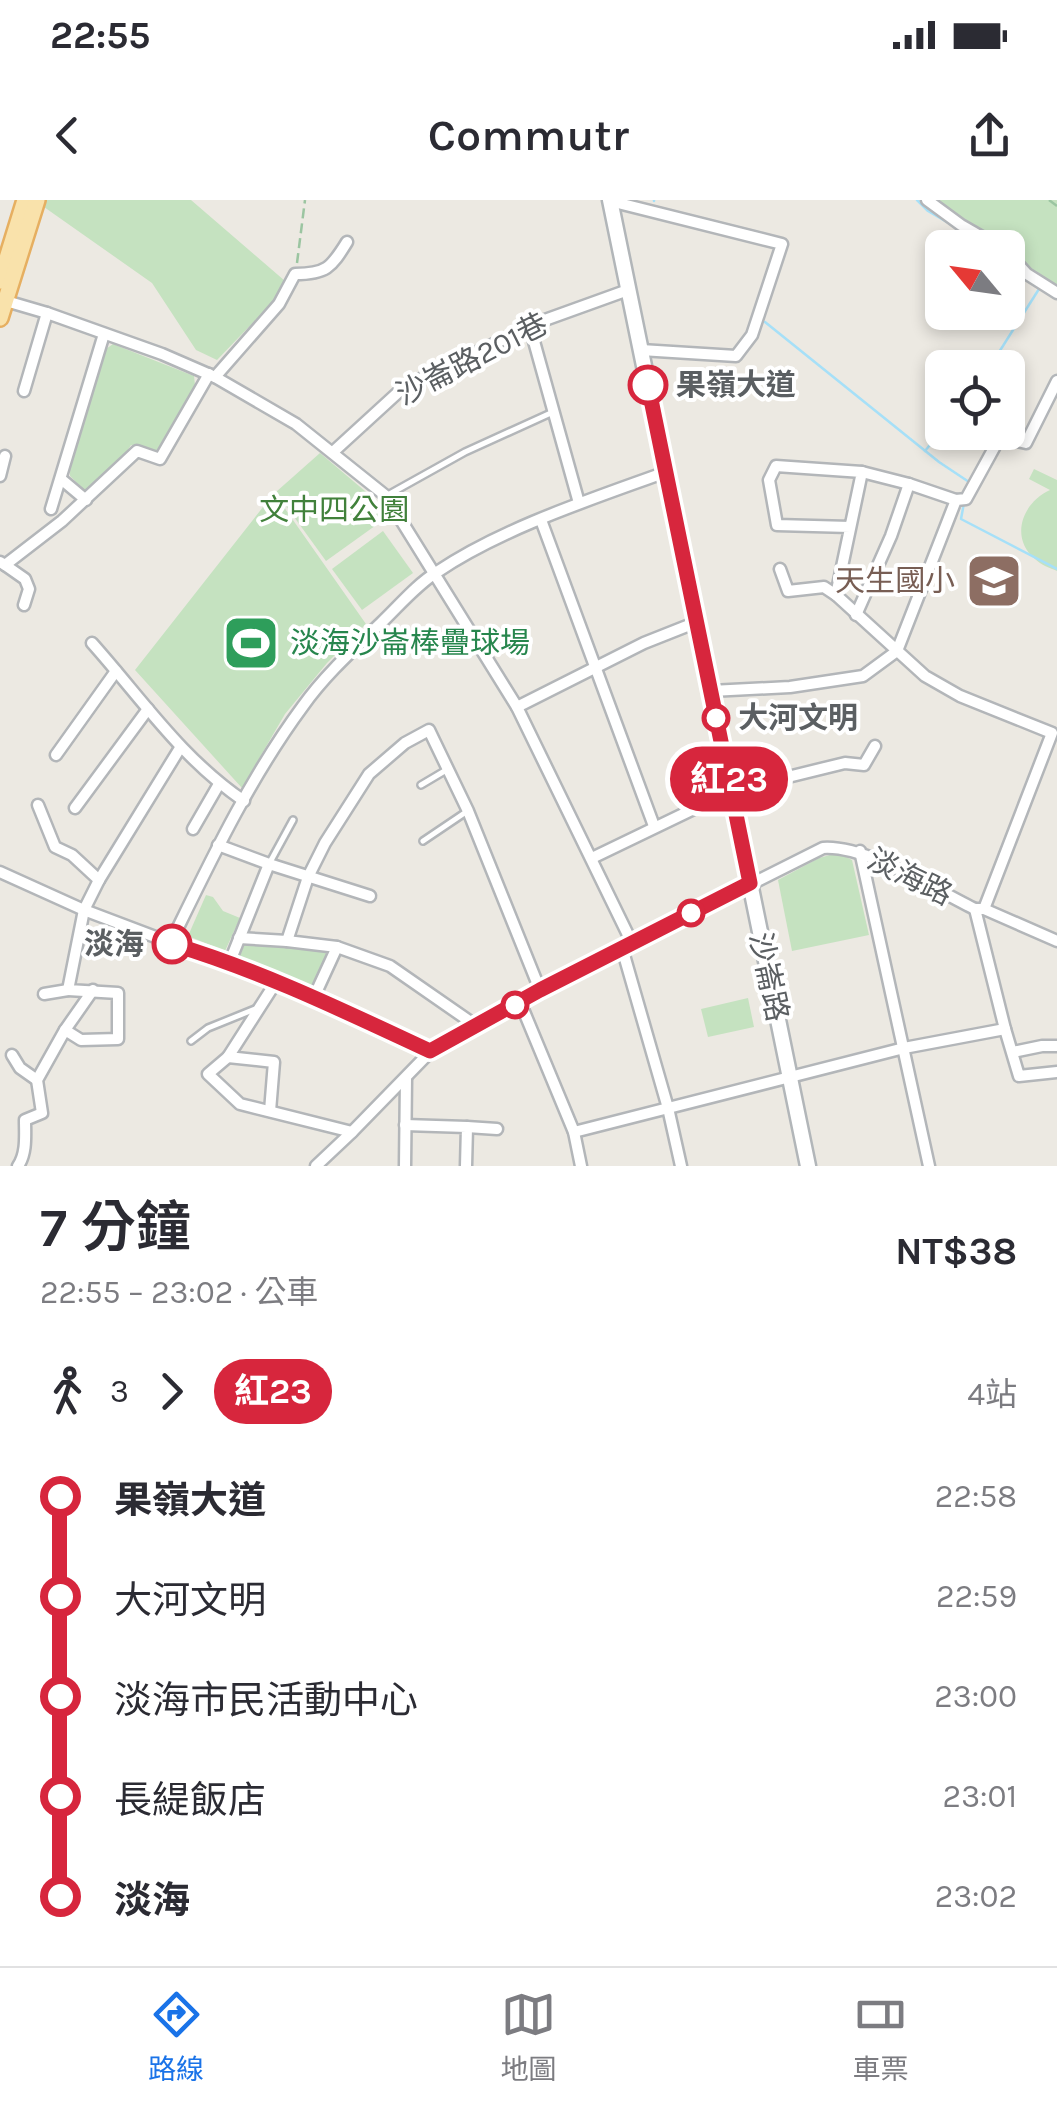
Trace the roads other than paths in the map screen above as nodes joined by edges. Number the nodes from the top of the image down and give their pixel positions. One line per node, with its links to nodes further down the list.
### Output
1 (25, 200): 8 (main road)
2 (37, 200): 11 (main road)
3 (926, 200): 5 (street)
4 (610, 201): 9 (street, 沙崙路); 16 (street)
5 (970, 230)
6 (347, 242): 17 (street)
7 (1025, 272): 10 (street)
8 (0, 280)
9 (628, 290): 14 (street, 沙崙路201巷); 16 (street, 沙崙路)
10 (1057, 293)
11 (6, 301): 12 (street); 13 (main road)
12 (47, 313): 15 (street); 19 (street)
13 (0, 318)
14 (530, 326): 20 (street); 21 (street, 沙崙路201巷)
15 (104, 334): 17 (street); 26 (street)
16 (641, 350): 23 (street, 沙崙路)
17 (212, 376): 21 (street); 29 (street)
18 (1057, 381): 30 (street)
19 (24, 390)
20 (553, 412): 28 (lane); 31 (street)
21 (333, 452): 28 (street)
22 (5, 456): 25 (street)
23 (666, 472): 31 (street); 41 (street, 沙崙路)
24 (862, 472): 27 (street); 34 (street); 34 (street)
25 (0, 476)
26 (61, 478): 29 (street); 32 (street)
27 (909, 484): 30 (street); 40 (street)
28 (386, 496): 37 (street)
29 (86, 500): 35 (street)
30 (956, 500): 43 (street)
31 (579, 504): 33 (street)
32 (51, 510)
33 (541, 520): 37 (street); 44 (street)
34 (850, 527): 38 (street)
35 (2, 564): 39 (street)
36 (780, 569): 38 (street)
37 (434, 573): 47 (street); 57 (street)
38 (836, 594): 40 (street)
39 (24, 606)
40 (856, 615): 43 (street)
41 (697, 622): 44 (street); 46 (street, 沙崙路)
42 (92, 643): 45 (street)
43 (896, 651): 46 (street); 49 (street)
44 (596, 667): 47 (street); 62 (street)
45 (116, 670): 48 (street); 52 (street)
46 (711, 691): 56 (street, 沙崙路)
47 (517, 707): 67 (street)
48 (148, 709): 51 (street); 59 (street)
49 (1054, 734): 74 (street)
50 (875, 746): 56 (street)
51 (180, 748): 54 (street); 71 (street)
52 (56, 755)
53 (448, 769): 55 (lane); 60 (street); 70 (street)
54 (219, 784): 57 (street); 63 (street)
55 (421, 784)
56 (731, 791): 62 (street); 72 (street, 沙崙路)
57 (244, 801): 65 (street)
58 (38, 805): 71 (street)
59 (75, 808)
60 (468, 811): 64 (lane); 86 (street)
61 (294, 820): 68 (lane)
62 (654, 826): 67 (street)
63 (193, 828)
64 (423, 842)
65 (218, 844): 68 (street); 79 (street)
66 (860, 851): 72 (street, 淡海路); 74 (street, 淡海路); 96 (street)
67 (592, 858): 80 (street)
68 (269, 864): 70 (street); 76 (street)
69 (0, 872): 75 (street)
70 (308, 877): 73 (street); 78 (street)
71 (99, 880): 75 (street)
72 (750, 883): 80 (street, 淡海路); 102 (street, 沙崙路)
73 (370, 896)
74 (980, 909): 77 (street, 淡海路); 92 (street)
75 (84, 910): 79 (street); 84 (street)
76 (240, 938): 78 (street); 82 (street)
77 (1057, 941)
78 (287, 942): 81 (street)
79 (170, 944): 82 (street)
80 (627, 945): 86 (street, 淡海路); 105 (street)
81 (336, 946): 88 (street); 91 (street)
82 (229, 964): 83 (street)
83 (276, 982): 88 (street); 90 (street)
84 (68, 990): 85 (street); 87 (street)
85 (94, 990): 93 (street); 93 (street)
86 (540, 990): 89 (street, 淡海路)
87 (44, 994)
88 (314, 997): 97 (street)
89 (520, 1002): 91 (street, 淡海路); 111 (street)
90 (258, 1008): 94 (lane); 100 (street)
91 (475, 1025): 97 (street, 淡海路)
92 (1005, 1028): 96 (street); 98 (street)
93 (65, 1030): 104 (street)
94 (191, 1041)
95 (1057, 1046): 98 (street)
96 (904, 1048): 102 (street); 119 (street)
97 (430, 1051): 103 (street, 淡海路)
98 (1013, 1052): 101 (street)
99 (12, 1055): 104 (street)
100 (228, 1058): 106 (street); 106 (street)
101 (1057, 1072)
102 (790, 1076): 105 (street); 118 (street, 沙崙路)
103 (406, 1077): 107 (street); 110 (street, 淡海路)
104 (36, 1080): 112 (street)
105 (668, 1108): 111 (street); 117 (street)
106 (270, 1111): 110 (street)
107 (405, 1125): 108 (street); 114 (street)
108 (468, 1127): 109 (street); 115 (street)
109 (497, 1129)
110 (352, 1132): 113 (street, 淡海路)
111 (574, 1132): 116 (street)
112 (18, 1166)
113 (316, 1166)
114 (405, 1166)
115 (466, 1166)
116 (581, 1166)
117 (680, 1166)
118 (808, 1166)
119 (929, 1166)

